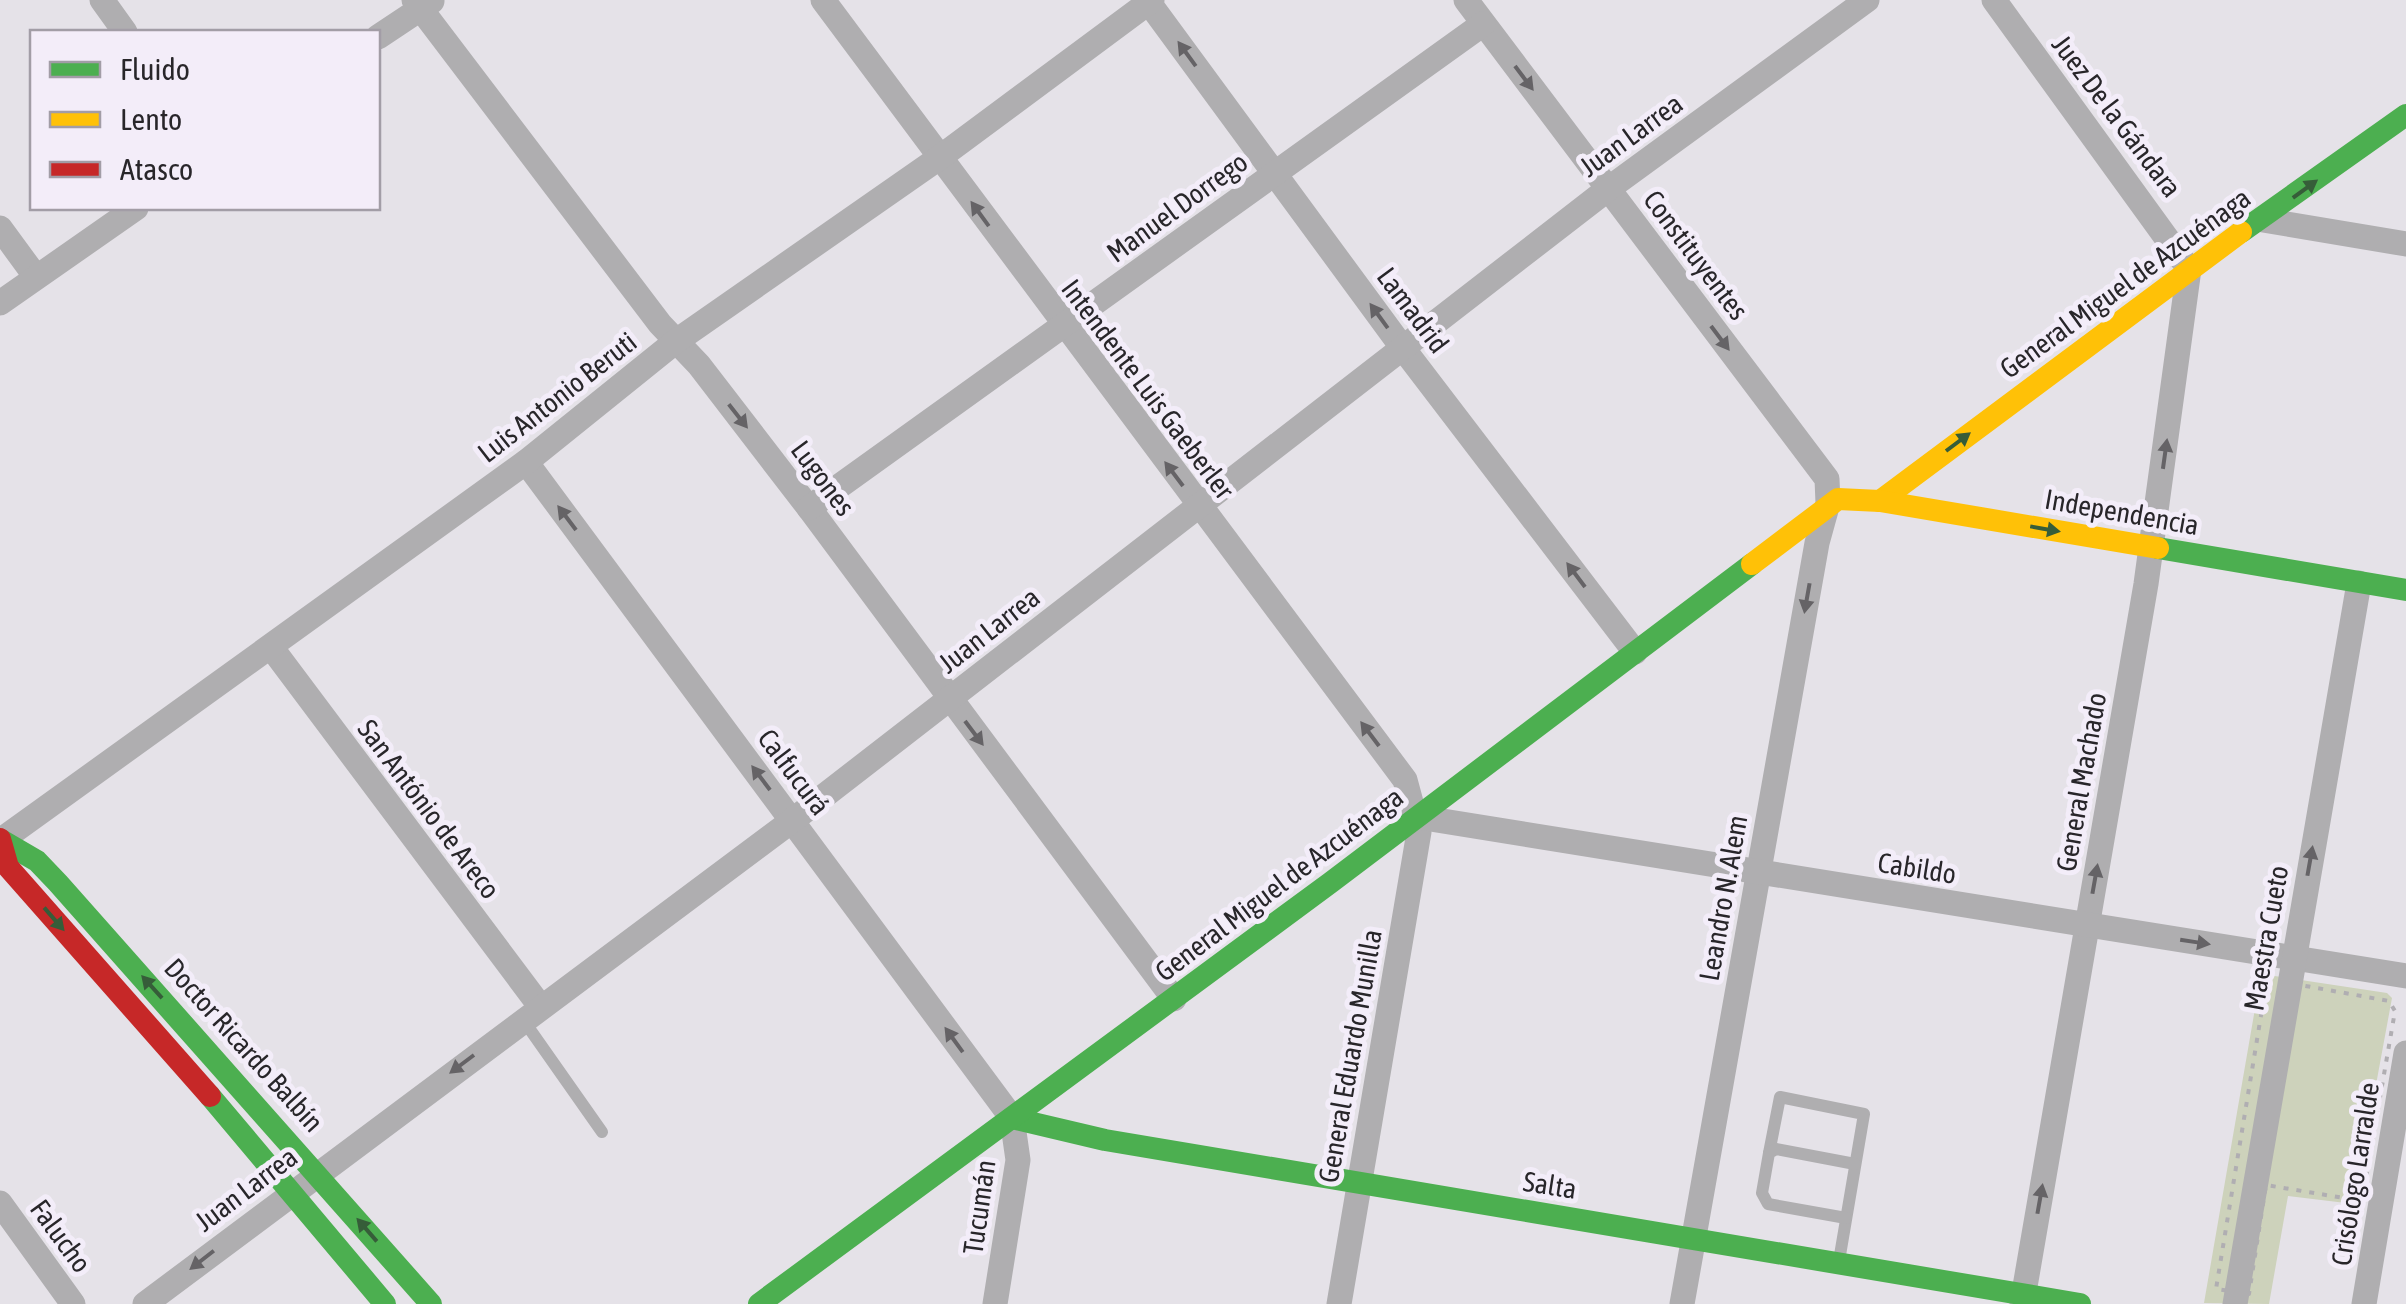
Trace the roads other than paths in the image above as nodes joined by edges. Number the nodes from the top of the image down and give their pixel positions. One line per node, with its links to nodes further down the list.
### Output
1 (102, 0): 9 (street)
2 (823, 0): 12 (street, Intendente Luis Gaeberler)
3 (1466, 0): 8 (street, Constituyentes)
4 (1867, 0): 14 (street, Juan Larrea)
5 (1994, 0): 19 (street, Juez De la Gándara)
6 (1149, 1): 12 (street, Luis Antonio Beruti); 13 (street, Lamadrid, one-way to 6)
7 (423, 3): 10 (street); 23 (street, Lugones)
8 (1483, 24): 13 (street, Manuel Dorrego); 14 (street, Constituyentes, one-way to 14)
9 (124, 30)
10 (380, 35)
11 (2406, 115): 16 (street, General Miguel de Azcuénaga, one-way to 11)
12 (939, 158): 22 (street, Intendente Luis Gaeberler, one-way to 12); 23 (street, Luis Antonio Beruti)
13 (1275, 174): 22 (street, Manuel Dorrego); 24 (street, Lamadrid, one-way to 13)
14 (1608, 189): 24 (street, Juan Larrea); 27 (street, Constituyentes, one-way to 27)
15 (133, 210): 20 (street)
16 (2263, 220): 18 (street); 19 (street, General Miguel de Azcuénaga)
17 (0, 228): 20 (street)
18 (2406, 244)
19 (2190, 269): 26 (street, General Miguel de Azcuénaga, one-way to 19); 30 (street, General Machado, one-way to 19)
20 (36, 277): 21 (street)
21 (0, 303)
22 (1063, 326): 28 (street, Intendente Luis Gaeberler, one-way to 22); 29 (street, Manuel Dorrego)
23 (675, 342): 25 (street, Luis Antonio Beruti); 29 (street, Lugones, one-way to 29)
24 (1402, 347): 28 (street, Juan Larrea); 34 (street, Lamadrid, one-way to 24)
25 (526, 462): 33 (street, Luis Antonio Beruti); 37 (street, Calfucurá, one-way to 25)
26 (1880, 501): 27 (street, Independencia); 30 (street, Independencia, one-way to 30)
27 (1828, 504): 34 (street, General Miguel de Azcuénaga); 39 (street, Leandro N. Alem, one-way to 39)
28 (1197, 506): 35 (street, Juan Larrea); 36 (street, Intendente Luis Gaeberler, one-way to 28)
29 (809, 508): 35 (street, Lugones)
30 (2152, 547): 31 (street, Independencia); 40 (street, General Machado, one-way to 30)
31 (2360, 582): 32 (street, Independencia); 41 (street, Maestra Cueto, one-way to 31)
32 (2406, 590)
33 (271, 647): 38 (street, Luis Antonio Beruti); 44 (street, San António de Areco)
34 (1635, 652): 36 (street, General Miguel de Azcuénaga)
35 (948, 700): 37 (street, Juan Larrea); 43 (street, Lugones, one-way to 43)
36 (1418, 817): 39 (street, Cabildo); 43 (street, General Miguel de Azcuénaga); 51 (street, General Eduardo Munilla)
37 (792, 820): 44 (street, Juan Larrea); 46 (street, Calfucurá, one-way to 37)
38 (0, 840): 50 (street, Doctor Ricardo Balbín, one-way to 38); 52 (street, Doctor Ricardo Balbín, one-way to 52)
39 (1758, 872): 40 (street, Cabildo); 55 (street, Leandro N. Alem)
40 (2087, 926): 41 (street, Cabildo, one-way to 41); 58 (street, General Machado, one-way to 40)
41 (2291, 970): 42 (street, Cabildo); 57 (street, Maestra Cueto)
42 (2406, 976)
43 (1174, 999): 46 (street, General Miguel de Azcuénaga)
44 (531, 1012): 47 (lane); 50 (street, Juan Larrea, one-way to 50)
45 (2406, 1053): 68 (street, Crisólogo Larralde)
46 (1012, 1118): 51 (street, Salta); 63 (street, General Miguel de Azcuénaga); 64 (street, Tucumán)
47 (602, 1132)
48 (1770, 1153): 49 (lane); 49 (lane); 54 (lane)
49 (1855, 1164): 54 (lane)
50 (318, 1172): 52 (street, Juan Larrea); 62 (street, Doctor Ricardo Balbín, one-way to 50)
51 (1359, 1184): 55 (street, Salta); 65 (street, General Eduardo Munilla)
52 (292, 1191): 60 (street, Juan Larrea, one-way to 60); 61 (street, Doctor Ricardo Balbín)
53 (0, 1203): 59 (street, Falucho)
54 (1846, 1218): 56 (lane)
55 (1693, 1239): 56 (street, Salta); 66 (street, Leandro N. Alem)
56 (1839, 1264): 58 (street, Salta)
57 (2236, 1298)
58 (2023, 1300): 67 (street, Salta)
59 (73, 1304)
60 (145, 1304)
61 (386, 1304)
62 (431, 1304)
63 (759, 1304)
64 (995, 1304)
65 (1339, 1304)
66 (1682, 1304)
67 (2080, 1304)
68 (2364, 1304)

